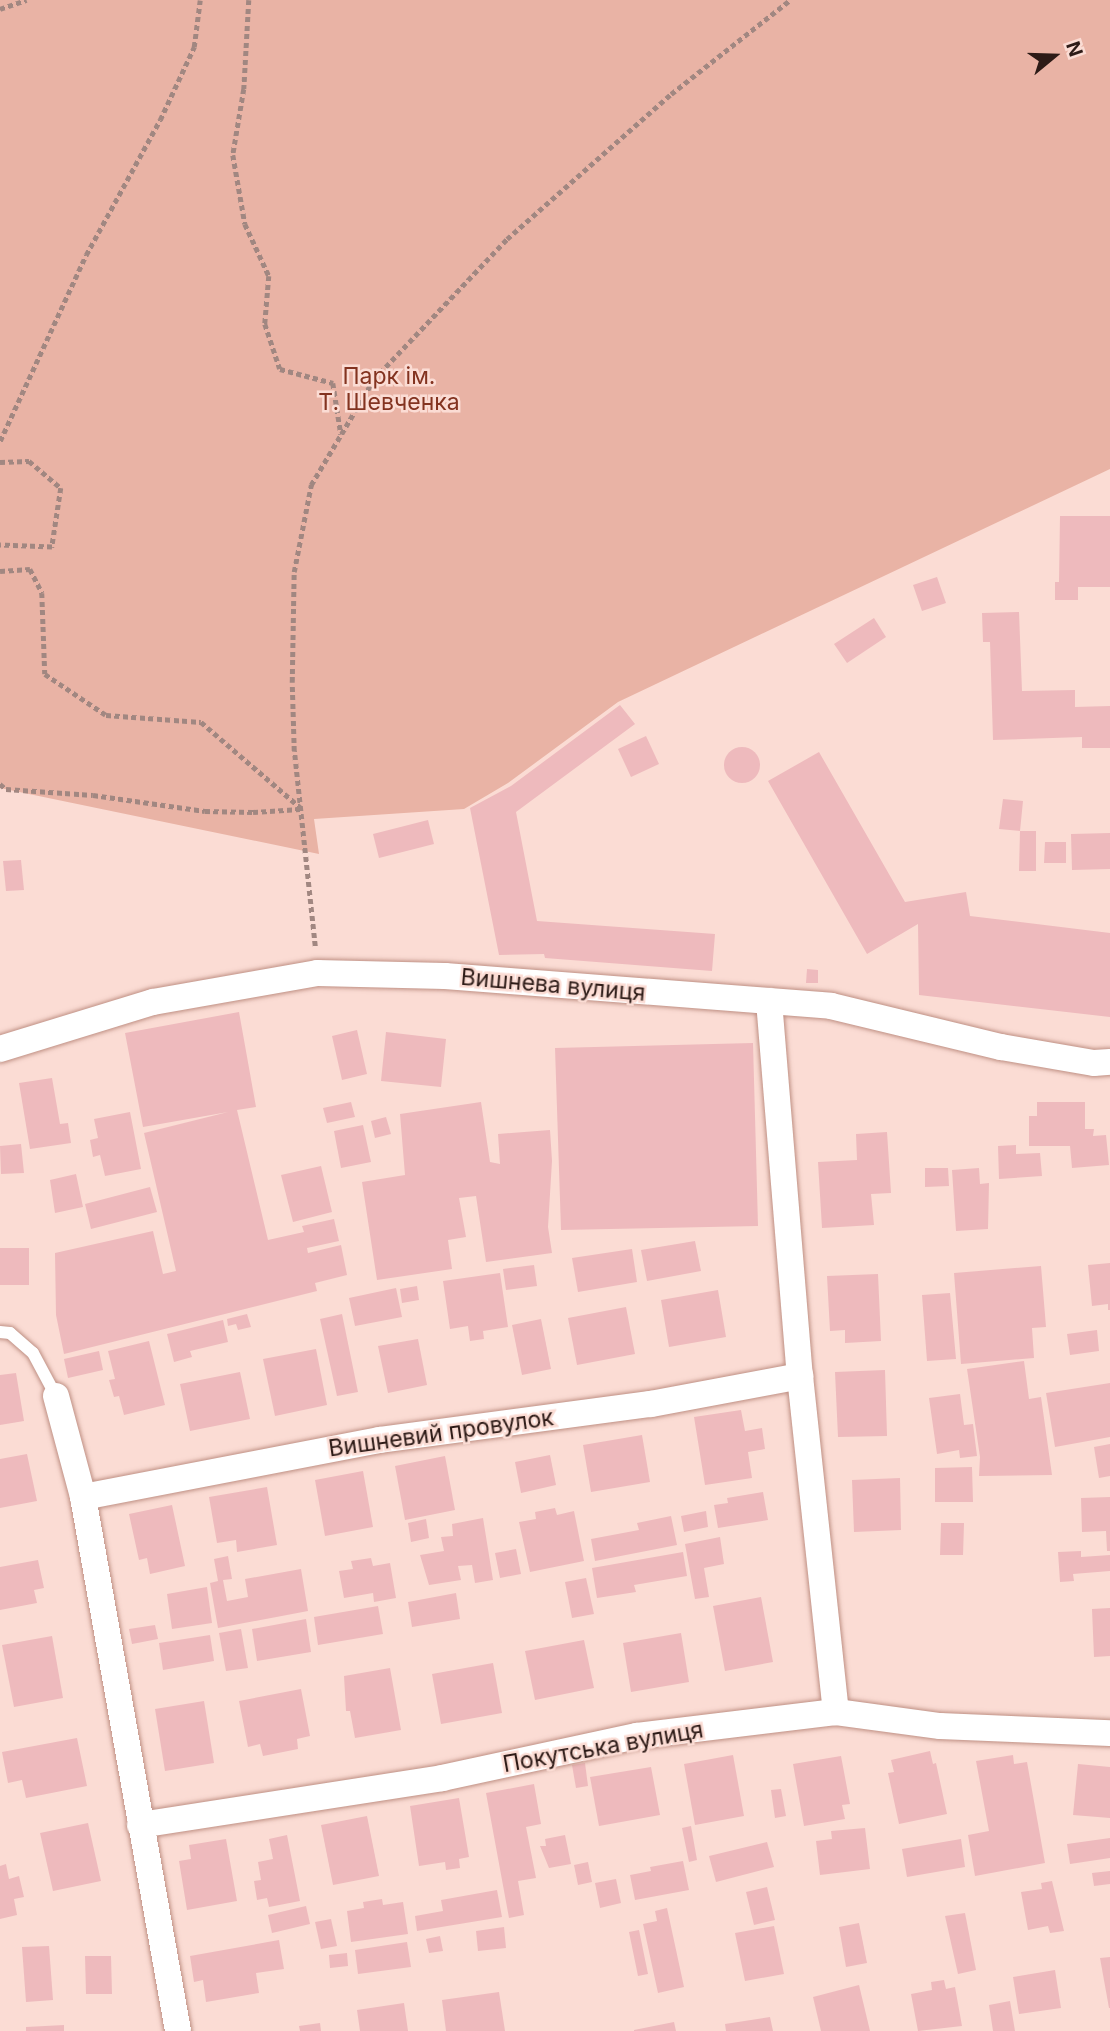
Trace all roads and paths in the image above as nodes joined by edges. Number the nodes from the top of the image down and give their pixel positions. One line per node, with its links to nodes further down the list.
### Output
1 (26, 0): 5 (path)
2 (200, 0): 7 (path)
3 (249, 0): 6 (path)
4 (790, 0): 6 (path)
5 (0, 9)
6 (341, 435): 12 (path)
7 (0, 441)
8 (0, 462): 9 (path)
9 (0, 545)
10 (0, 571): 12 (path)
11 (0, 784): 12 (path)
12 (302, 809): 13 (path)
13 (317, 973): 14 (street, Вишнева вулиця); 15 (street, Вишнева вулиця)
14 (769, 1001): 16 (street, Вишнева вулиця); 18 (street)
15 (0, 1049)
16 (1110, 1062)
17 (0, 1332): 19 (lane)
18 (800, 1376): 20 (street, Вишневий провулок); 21 (street)
19 (55, 1396): 20 (street)
20 (83, 1496): 23 (street)
21 (836, 1712): 22 (street, Покутська вулиця); 23 (street, Покутська вулиця)
22 (1110, 1733)
23 (140, 1825): 24 (street)
24 (178, 2031)

